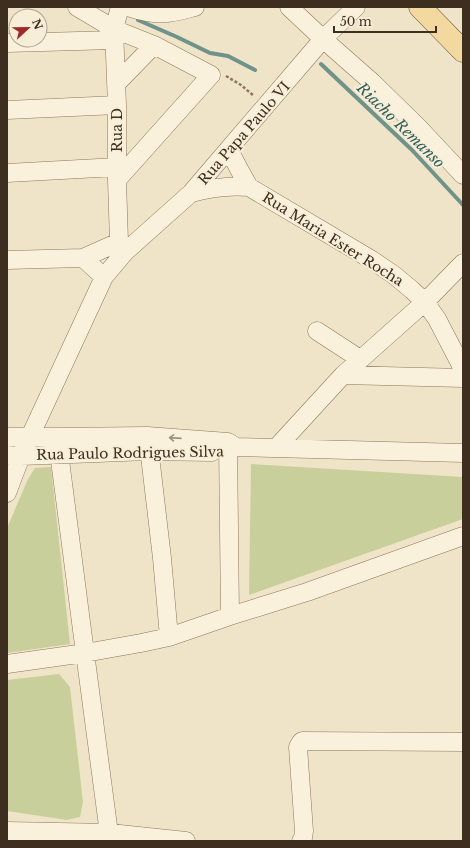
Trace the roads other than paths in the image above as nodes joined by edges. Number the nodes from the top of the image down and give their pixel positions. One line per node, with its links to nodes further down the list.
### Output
1 (77, 7): 8 (street)
2 (120, 7): 8 (street, Rua D)
3 (128, 7): 4 (street)
4 (195, 7)
5 (289, 7): 9 (street)
6 (356, 7): 9 (street, Rua Papa Paulo VI)
7 (420, 7): 12 (main road)
8 (114, 35): 10 (street); 11 (street); 13 (street, Rua D)
9 (323, 40): 16 (street, Rua Papa Paulo VI); 19 (street)
10 (7, 43)
11 (154, 45): 13 (street); 18 (street)
12 (463, 51)
13 (116, 84): 14 (street, Rua D)
14 (117, 105): 15 (street); 18 (street, Rua D)
15 (7, 110)
16 (229, 150): 20 (street, Rua Maria Ester Rocha); 21 (street, Rua Papa Paulo VI)
17 (7, 172): 18 (street)
18 (117, 174): 22 (street, Rua D)
19 (463, 175)
20 (249, 187): 21 (street); 27 (street, Rua Maria Ester Rocha)
21 (191, 193): 22 (street, Rua Papa Paulo VI)
22 (122, 247): 23 (street); 26 (street)
23 (83, 258): 24 (street); 26 (street)
24 (7, 260)
25 (463, 262): 27 (street)
26 (104, 277): 34 (street)
27 (425, 302): 29 (street); 30 (street, Rua Maria Ester Rocha)
28 (317, 331): 29 (street)
29 (360, 359): 31 (street)
30 (463, 369)
31 (343, 375): 32 (street); 38 (street)
32 (463, 378)
33 (7, 437): 34 (street, Rua Paulo Rodrigues Silva)
34 (30, 437): 36 (street, Rua Paulo Rodrigues Silva); 40 (street)
35 (148, 443): 36 (street, Rua Paulo Rodrigues Silva); 37 (street, Rua Paulo Rodrigues Silva); 44 (street)
36 (58, 446): 40 (street, Rua Paulo Rodrigues Silva); 45 (street)
37 (231, 447): 38 (street, Rua Paulo Rodrigues Silva); 43 (street)
38 (276, 448): 39 (street, Rua Paulo Rodrigues Silva)
39 (463, 453)
40 (14, 455): 41 (street)
41 (7, 493)
42 (463, 536): 43 (street)
43 (230, 616): 44 (street)
44 (169, 637): 45 (street)
45 (85, 653): 46 (street); 49 (street)
46 (7, 664)
47 (463, 742): 51 (street)
48 (7, 831): 49 (street)
49 (110, 837): 50 (street)
50 (186, 841)
51 (302, 841)

